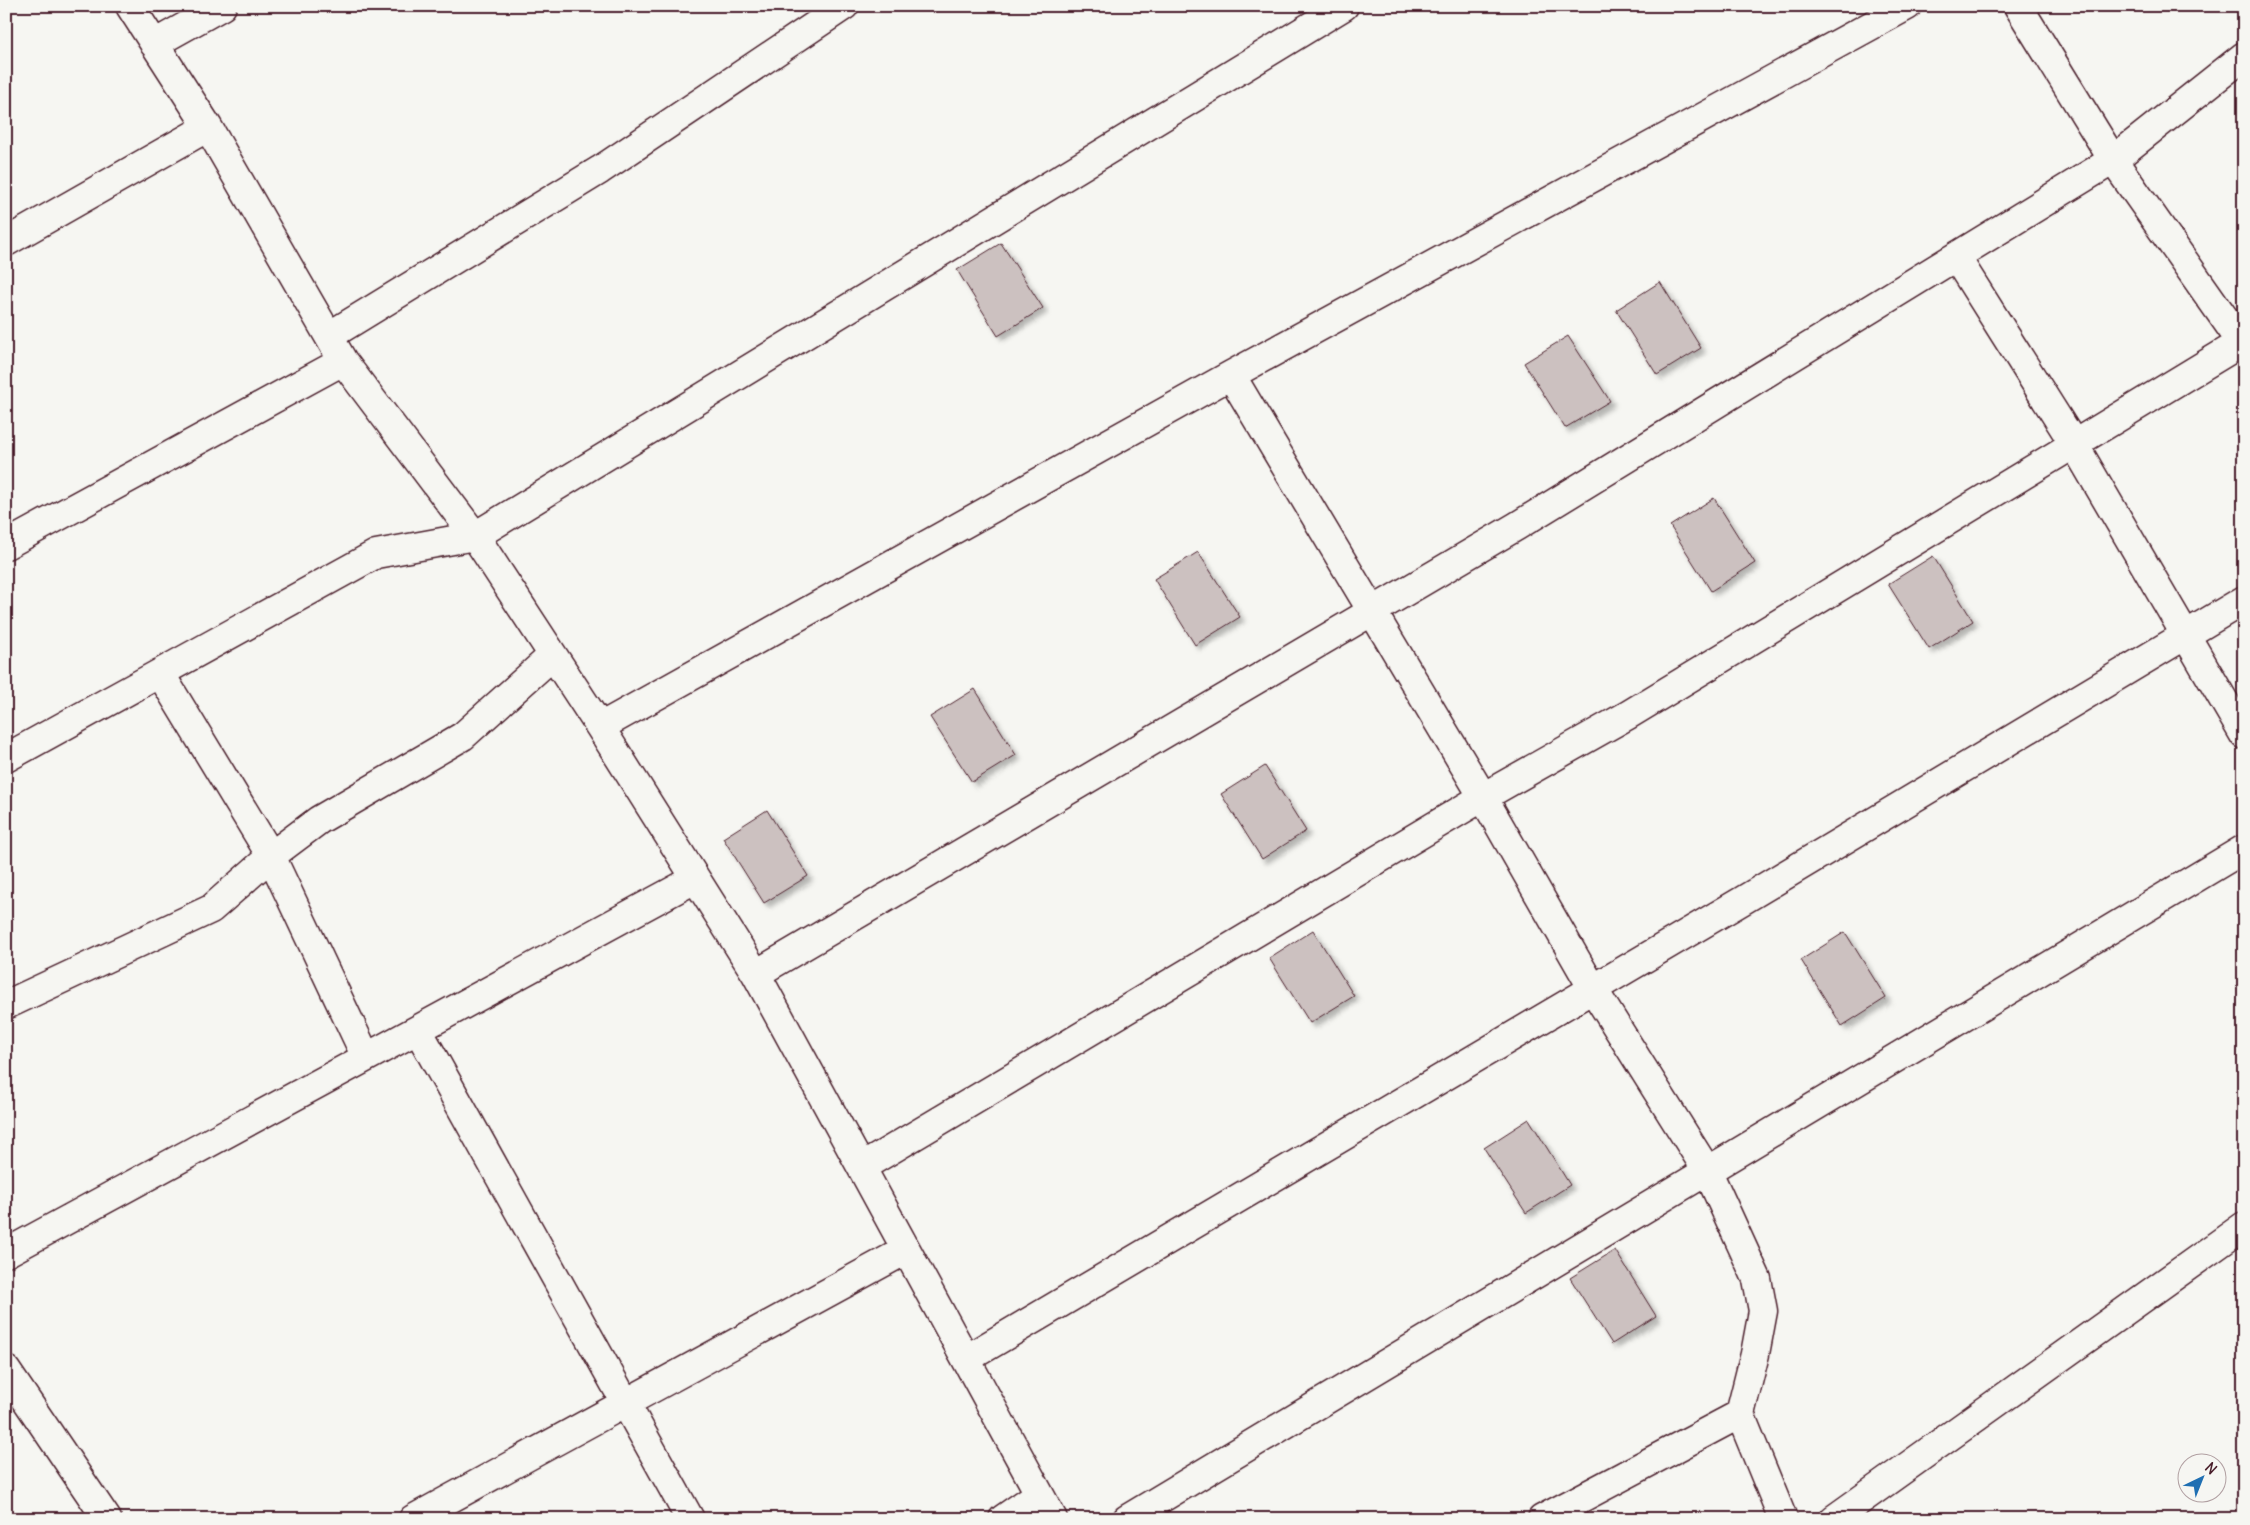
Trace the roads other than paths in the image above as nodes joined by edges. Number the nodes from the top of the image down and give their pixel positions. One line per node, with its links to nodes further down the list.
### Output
1 (130, 6): 7 (street)
2 (222, 6): 7 (street)
3 (844, 6): 13 (street)
4 (1344, 6): 18 (street)
5 (1907, 6): 16 (street)
6 (2018, 6): 10 (street)
7 (154, 44): 9 (street)
8 (2244, 56): 10 (street)
9 (208, 127): 11 (street); 13 (street)
10 (2113, 160): 12 (street); 14 (street)
11 (6, 242)
12 (1956, 257): 17 (street); 21 (street)
13 (329, 336): 15 (street)
14 (2243, 343): 17 (street)
15 (343, 361): 18 (street); 19 (street)
16 (1231, 375): 21 (street); 25 (street)
17 (2074, 444): 22 (street); 28 (street)
18 (475, 536): 23 (street); 24 (street)
19 (6, 545)
20 (2244, 600): 22 (street)
21 (1373, 611): 28 (street); 32 (street)
22 (2186, 635): 26 (street); 33 (street)
23 (553, 655): 25 (street); 30 (street)
24 (160, 673): 27 (street); 30 (street)
25 (600, 727): 31 (street)
26 (2244, 735)
27 (6, 758)
28 (1483, 797): 33 (street); 37 (street)
29 (2244, 849): 38 (street)
30 (272, 856): 34 (street); 36 (street)
31 (695, 879): 32 (street); 35 (street)
32 (756, 974): 37 (street)
33 (1593, 989): 38 (street); 42 (street)
34 (6, 1005)
35 (418, 1030): 36 (street); 44 (street)
36 (366, 1058): 41 (street)
37 (862, 1167): 40 (street)
38 (1708, 1172): 45 (street); 52 (street)
39 (2244, 1226): 55 (street)
40 (906, 1250): 42 (street); 44 (street)
41 (6, 1253)
42 (966, 1359): 46 (street)
43 (7, 1372): 47 (street)
44 (626, 1404): 48 (street); 49 (street)
45 (1740, 1414): 53 (street); 54 (street)
46 (1039, 1494): 50 (street); 51 (street)
47 (107, 1519)
48 (413, 1519)
49 (690, 1519)
50 (1003, 1519)
51 (1053, 1519)
52 (1127, 1519)
53 (1542, 1519)
54 (1783, 1519)
55 (1834, 1519)

